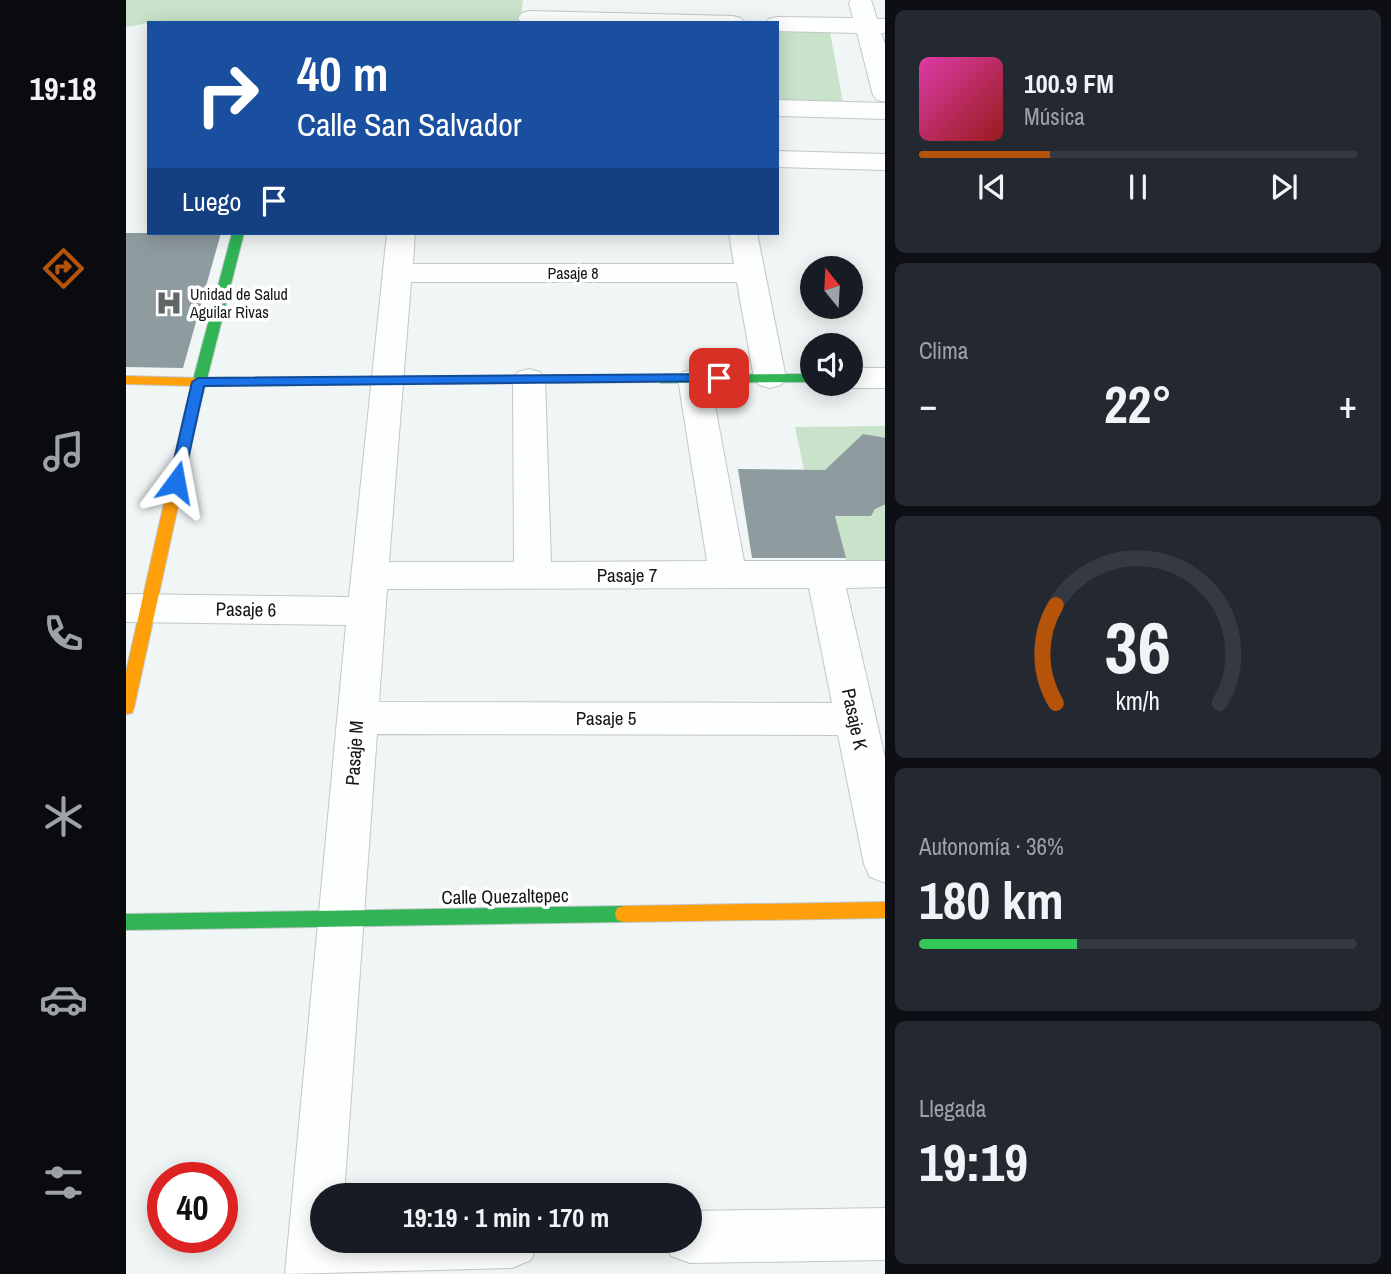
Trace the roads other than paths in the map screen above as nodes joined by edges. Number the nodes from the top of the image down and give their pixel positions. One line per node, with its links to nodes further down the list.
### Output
1 (861, 0): 5 (street)
2 (530, 14): 3 (street)
3 (683, 21)
4 (779, 24): 5 (street)
5 (876, 26): 6 (street)
6 (885, 95)
7 (779, 108): 8 (street)
8 (885, 111)
9 (779, 159): 10 (street)
10 (885, 162)
11 (237, 235): 24 (street)
12 (401, 235): 14 (street, Pasaje M)
13 (743, 235): 15 (street)
14 (397, 273): 15 (street, Pasaje 8); 23 (street, Pasaje M)
15 (750, 273): 16 (street)
16 (770, 378): 17 (street); 20 (street)
17 (800, 378)
18 (863, 378): 21 (street)
19 (529, 379): 20 (street); 23 (street); 26 (street)
20 (694, 379): 27 (street)
21 (885, 379)
22 (126, 380): 24 (street)
23 (386, 381): 24 (street); 29 (street, Pasaje M)
24 (198, 382): 30 (street)
25 (885, 574): 28 (street, Pasaje 7)
26 (533, 575): 27 (street, Pasaje 7); 29 (street, Pasaje 7)
27 (728, 575): 28 (street, Pasaje 7)
28 (825, 575): 33 (street, Pasaje K)
29 (368, 594): 30 (street, Pasaje 6); 32 (street, Pasaje M)
30 (137, 608): 31 (street)
31 (126, 708)
32 (357, 718): 33 (street, Pasaje 5); 36 (street, Pasaje M)
33 (855, 719): 34 (street, Pasaje K)
34 (885, 863)
35 (885, 909): 36 (street, Calle Quezaltepec)
36 (341, 920): 37 (street, Calle Quezaltepec); 41 (street, Pasaje M)
37 (126, 922)
38 (885, 1234): 39 (street)
39 (702, 1237)
40 (379, 1253): 41 (street)
41 (313, 1259)

